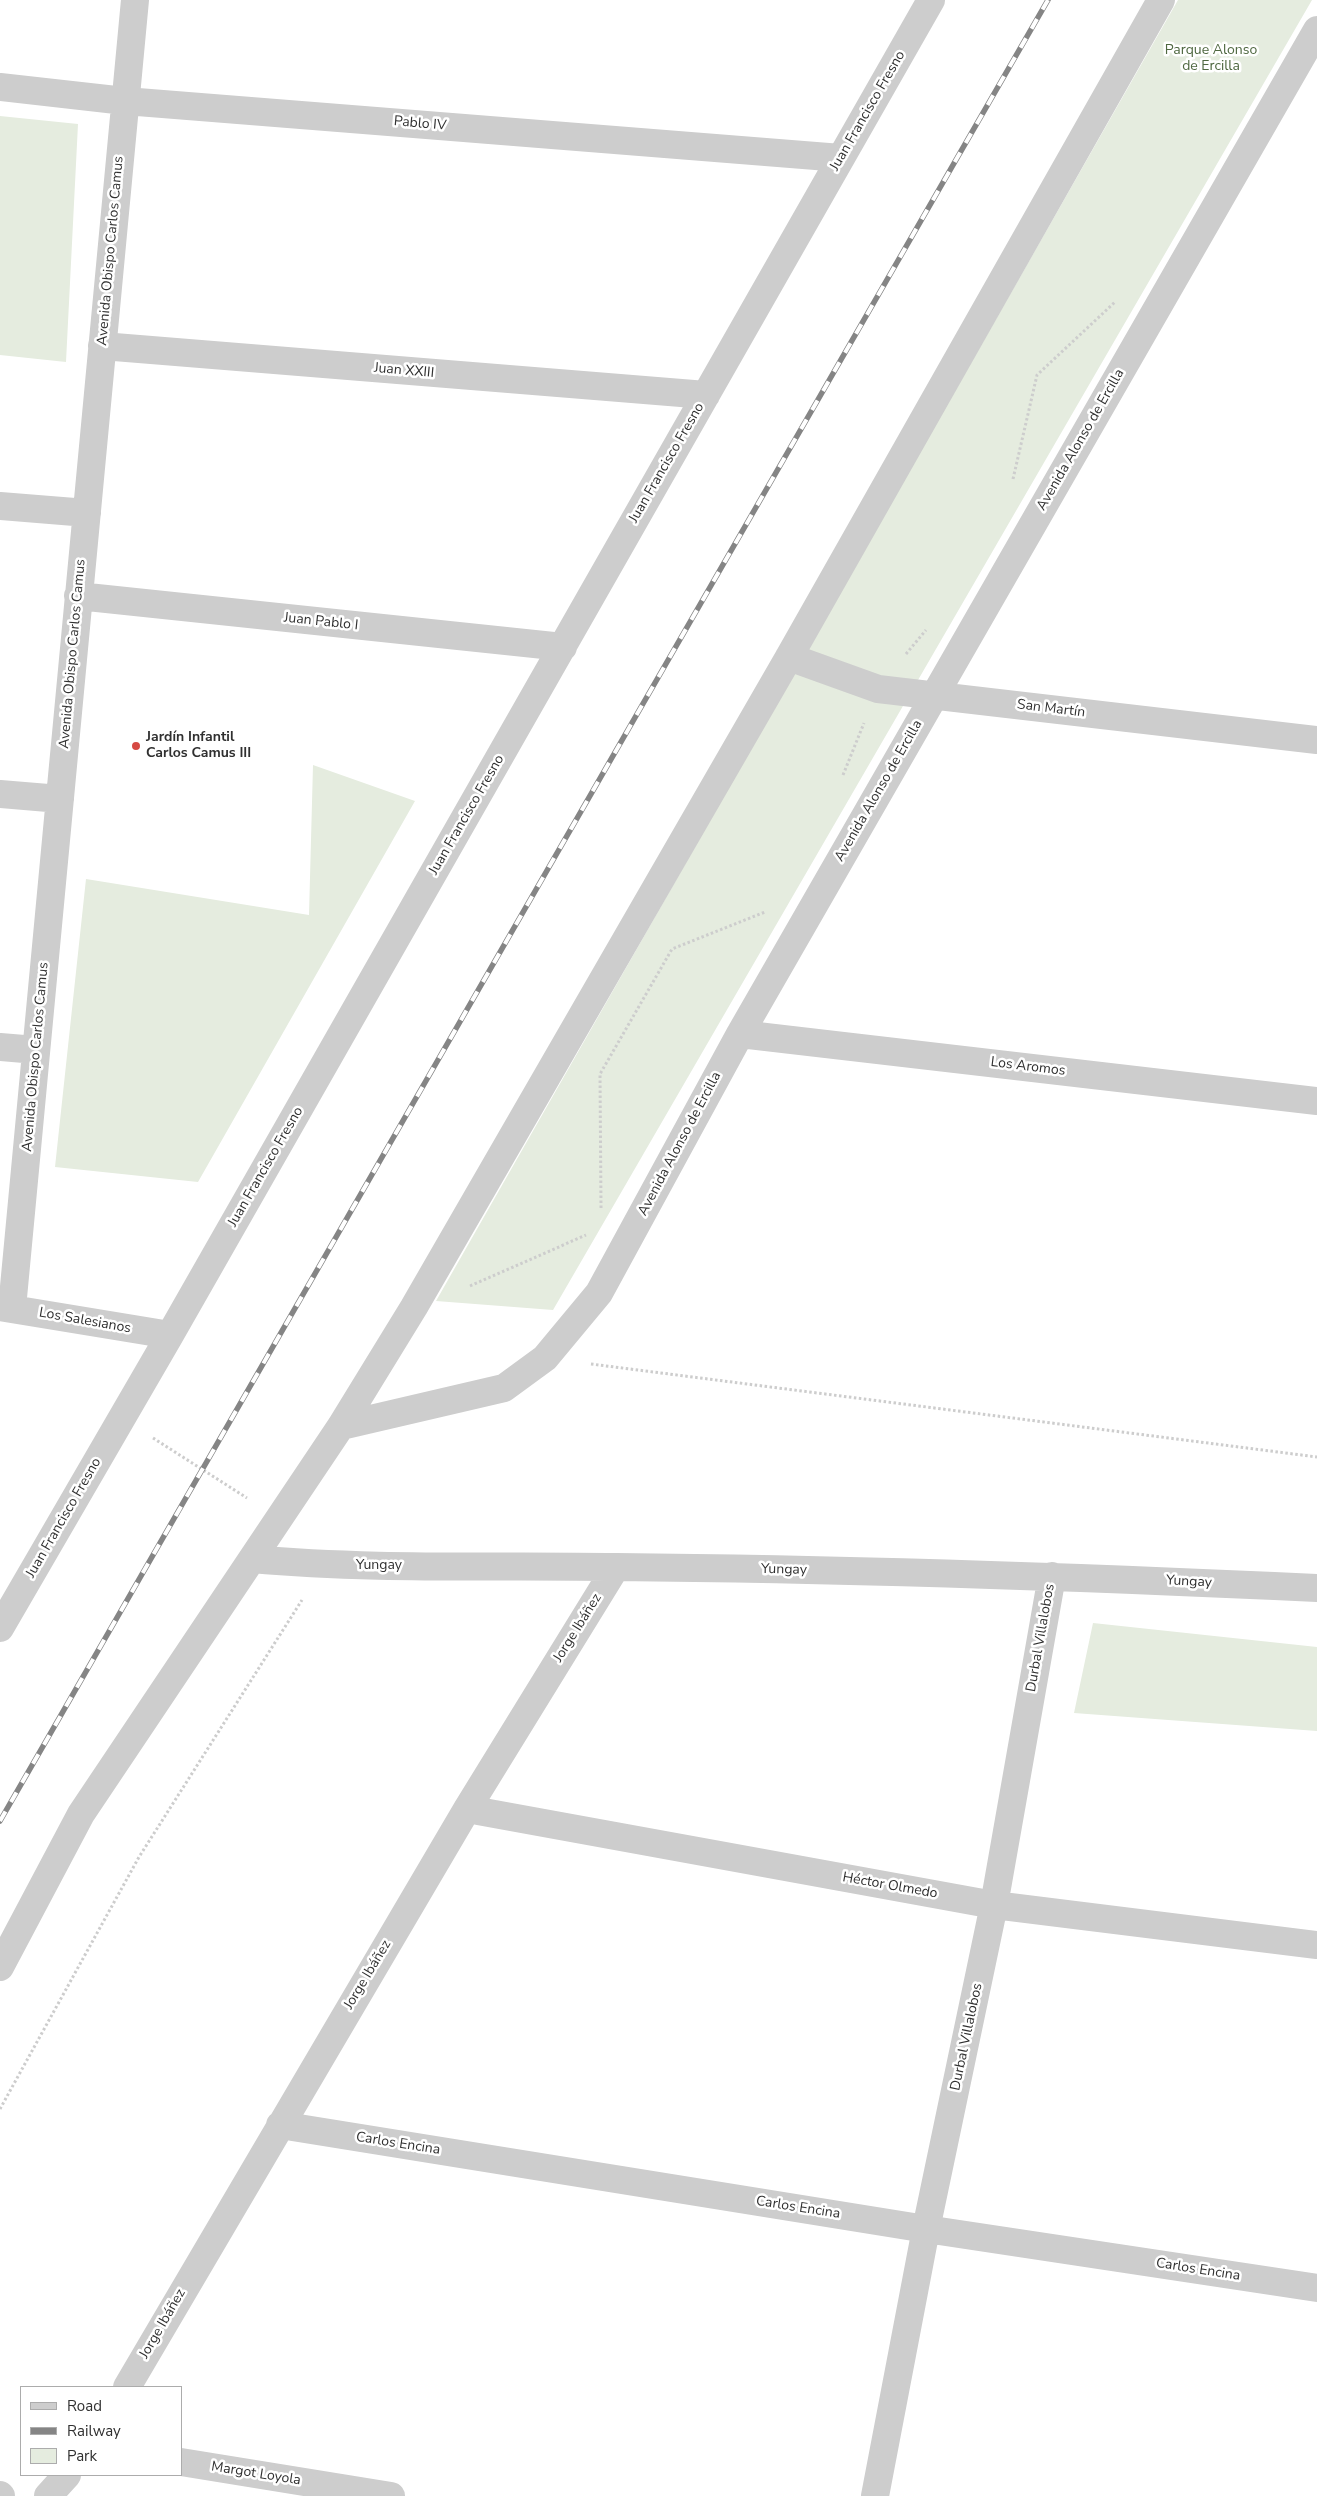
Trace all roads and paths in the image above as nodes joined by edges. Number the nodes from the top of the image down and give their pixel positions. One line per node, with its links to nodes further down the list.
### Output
1 (135, 0): 6 (street, Avenida Obispo Carlos Camus)
2 (931, 0): 7 (street, Juan Francisco Fresno)
3 (1161, 0): 14 (street)
4 (1317, 30): 16 (street, Avenida Alonso de Ercilla)
5 (0, 88): 6 (street, Pablo IV)
6 (125, 101): 7 (street, Pablo IV); 8 (street, Avenida Obispo Carlos Camus)
7 (841, 158): 9 (street, Juan Francisco Fresno)
8 (102, 346): 9 (street, Juan XXIII); 11 (street, Avenida Obispo Carlos Camus)
9 (706, 395): 13 (street, Juan Francisco Fresno)
10 (0, 506): 11 (street)
11 (87, 512): 12 (street, Avenida Obispo Carlos Camus)
12 (78, 596): 13 (street, Juan Pablo I); 20 (street, Avenida Obispo Carlos Camus)
13 (563, 647): 30 (street, Juan Francisco Fresno)
14 (789, 657): 15 (street, San Martín); 29 (street)
15 (878, 689): 16 (street, San Martín); 18 (path)
16 (934, 696): 17 (street, San Martín); 22 (street, Avenida Alonso de Ercilla)
17 (1317, 740)
18 (842, 778)
19 (0, 794): 20 (street)
20 (60, 799): 24 (street, Avenida Obispo Carlos Camus)
21 (772, 909): 26 (path)
22 (740, 1034): 25 (street, Los Aromos); 31 (street, Avenida Alonso de Ercilla)
23 (0, 1047): 24 (street)
24 (36, 1050): 28 (street, Avenida Obispo Carlos Camus)
25 (1317, 1101)
26 (601, 1209)
27 (592, 1232): 29 (path)
28 (6, 1307): 30 (street, Los Salesianos)
29 (414, 1307): 33 (street)
30 (170, 1335): 32 (street, Juan Francisco Fresno)
31 (545, 1358): 33 (street, Avenida Alonso de Ercilla); 34 (path)
32 (122, 1419): 35 (path); 41 (street, Juan Francisco Fresno)
33 (341, 1426): 35 (street)
34 (1317, 1457)
35 (279, 1518): 36 (street)
36 (252, 1559): 37 (street, Yungay); 45 (street)
37 (325, 1566): 38 (street, Yungay); 46 (path)
38 (616, 1566): 39 (street, Yungay); 42 (street, Jorge Ibáñez)
39 (1052, 1576): 40 (street, Yungay); 43 (street, Durbal Villalobos)
40 (1317, 1588)
41 (0, 1628)
42 (467, 1809): 43 (street, Héctor Olmedo); 47 (street, Jorge Ibáñez)
43 (994, 1905): 44 (street, Héctor Olmedo); 48 (street, Durbal Villalobos)
44 (1317, 1945)
45 (0, 1967)
46 (0, 2109)
47 (280, 2125): 48 (street, Carlos Encina); 50 (street, Jorge Ibáñez)
48 (926, 2229): 49 (street, Carlos Encina); 55 (street, Durbal Villalobos)
49 (1317, 2288)
50 (128, 2386)
51 (182, 2462): 54 (street, Margot Loyola)
52 (66, 2476): 53 (street)
53 (48, 2496)
54 (391, 2496)
55 (875, 2496)

